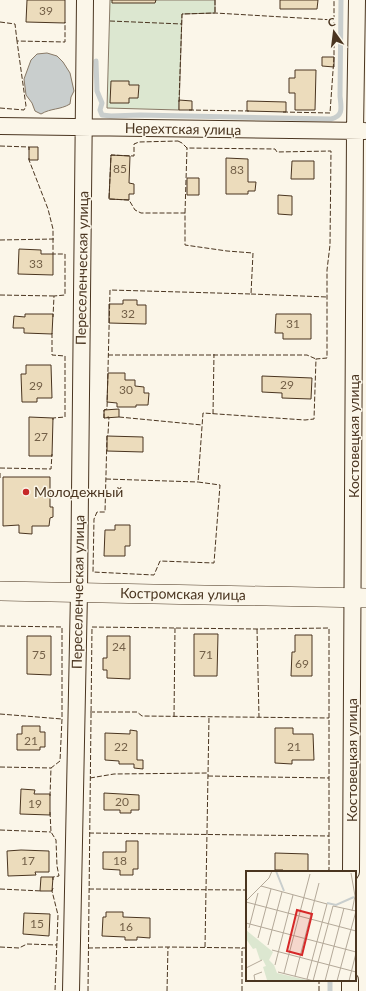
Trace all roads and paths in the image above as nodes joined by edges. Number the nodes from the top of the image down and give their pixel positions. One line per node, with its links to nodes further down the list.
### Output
1 (85, 0): 4 (street, Переселенческая улица)
2 (357, 0): 5 (street, Костовецкая улица)
3 (0, 126): 4 (street, Нерехтская улица)
4 (84, 128): 5 (street, Нерехтская улица); 7 (street, Переселенческая улица)
5 (360, 131): 8 (street, Костовецкая улица)
6 (0, 591): 7 (street, Костромская улица)
7 (79, 592): 8 (street, Костромская улица); 10 (street, Переселенческая улица)
8 (359, 598): 9 (street, Костовецкая улица)
9 (351, 871)
10 (71, 991)

